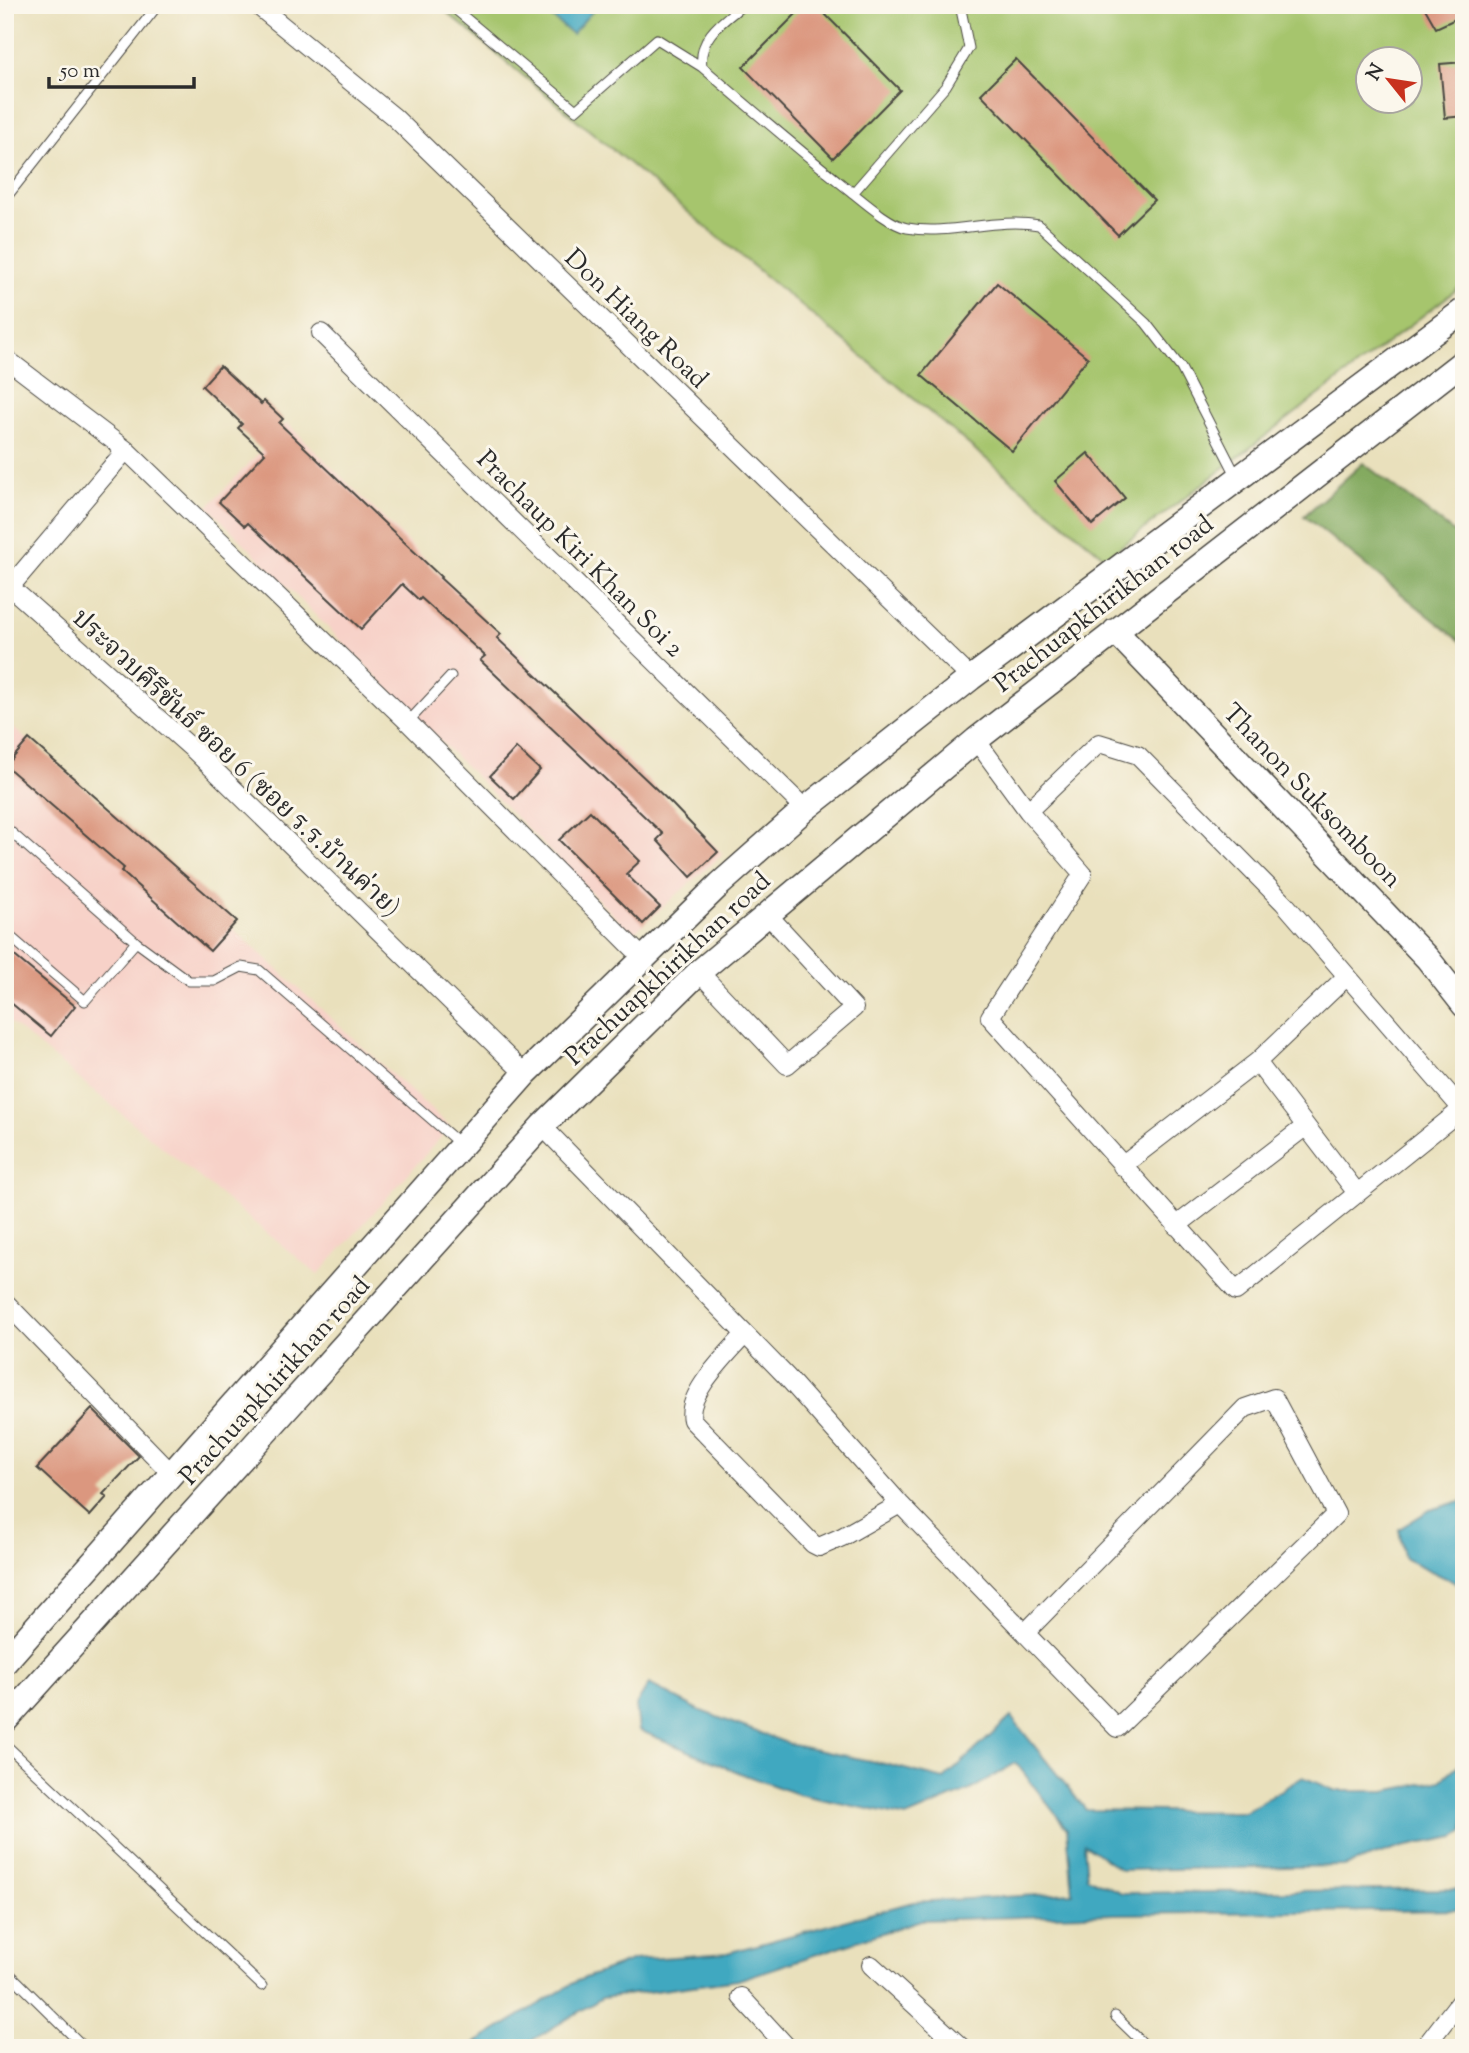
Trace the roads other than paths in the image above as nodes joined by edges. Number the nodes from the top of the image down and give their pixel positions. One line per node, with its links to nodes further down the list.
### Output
1 (158, 5): 8 (lane)
2 (257, 5): 17 (street, Don Hiang Road)
3 (450, 5): 6 (lane)
4 (743, 5): 6 (lane)
5 (960, 5): 7 (lane)
6 (702, 67): 7 (lane)
7 (853, 193): 14 (lane)
8 (9, 194)
9 (1464, 310): 14 (main road, Prachuapkhirikhan road)
10 (321, 333): 20 (street, Prachaup Kiri Khan Soi 2)
11 (5, 358): 13 (street)
12 (1464, 361): 15 (main road, Prachuapkhirikhan road)
13 (126, 450): 18 (street); 31 (street, ประจวบคีรีขันธ์ ซอย 6 (ซอย ร.ร.บ้านค่าย))
14 (1238, 479): 17 (main road, Prachuapkhirikhan road)
15 (1115, 631): 19 (main road, Prachuapkhirikhan road); 29 (main road, Thanon Suksomboon)
16 (451, 676): 18 (lane)
17 (971, 678): 20 (main road, Prachuapkhirikhan road)
18 (408, 722): 26 (street)
19 (976, 740): 21 (street); 23 (main road, Prachuapkhirikhan road)
20 (805, 809): 26 (main road, Prachuapkhirikhan road)
21 (1028, 811): 28 (street); 35 (street)
22 (5, 827): 25 (lane)
23 (767, 914): 27 (main road, Prachuapkhirikhan road); 27 (street)
24 (5, 932): 25 (lane)
25 (136, 942): 34 (lane)
26 (643, 958): 31 (main road, Prachuapkhirikhan road)
27 (699, 972): 32 (main road, Prachuapkhirikhan road)
28 (1346, 977): 30 (street); 36 (street)
29 (1464, 1005)
30 (1257, 1062): 33 (street); 35 (street)
31 (525, 1074): 34 (main road, Prachuapkhirikhan road)
32 (542, 1126): 39 (street); 44 (main road, Prachuapkhirikhan road)
33 (1306, 1126): 36 (street); 37 (street)
34 (461, 1145): 40 (main road, Prachuapkhirikhan road)
35 (1122, 1166): 37 (street)
36 (1357, 1193): 37 (street)
37 (1176, 1226)
38 (5, 1303): 40 (street)
39 (744, 1334): 41 (street); 41 (street)
40 (173, 1475): 43 (main road, Prachuapkhirikhan road)
41 (900, 1504): 42 (street)
42 (1025, 1633): 42 (street)
43 (5, 1662)
44 (5, 1721)
45 (5, 1744): 48 (lane)
46 (871, 1965): 54 (street)
47 (5, 1969): 52 (lane)
48 (262, 1986)
49 (1464, 1996): 56 (street)
50 (741, 1997): 53 (street)
51 (1115, 2016): 55 (lane)
52 (85, 2048)
53 (789, 2048)
54 (962, 2048)
55 (1148, 2048)
56 (1424, 2048)

